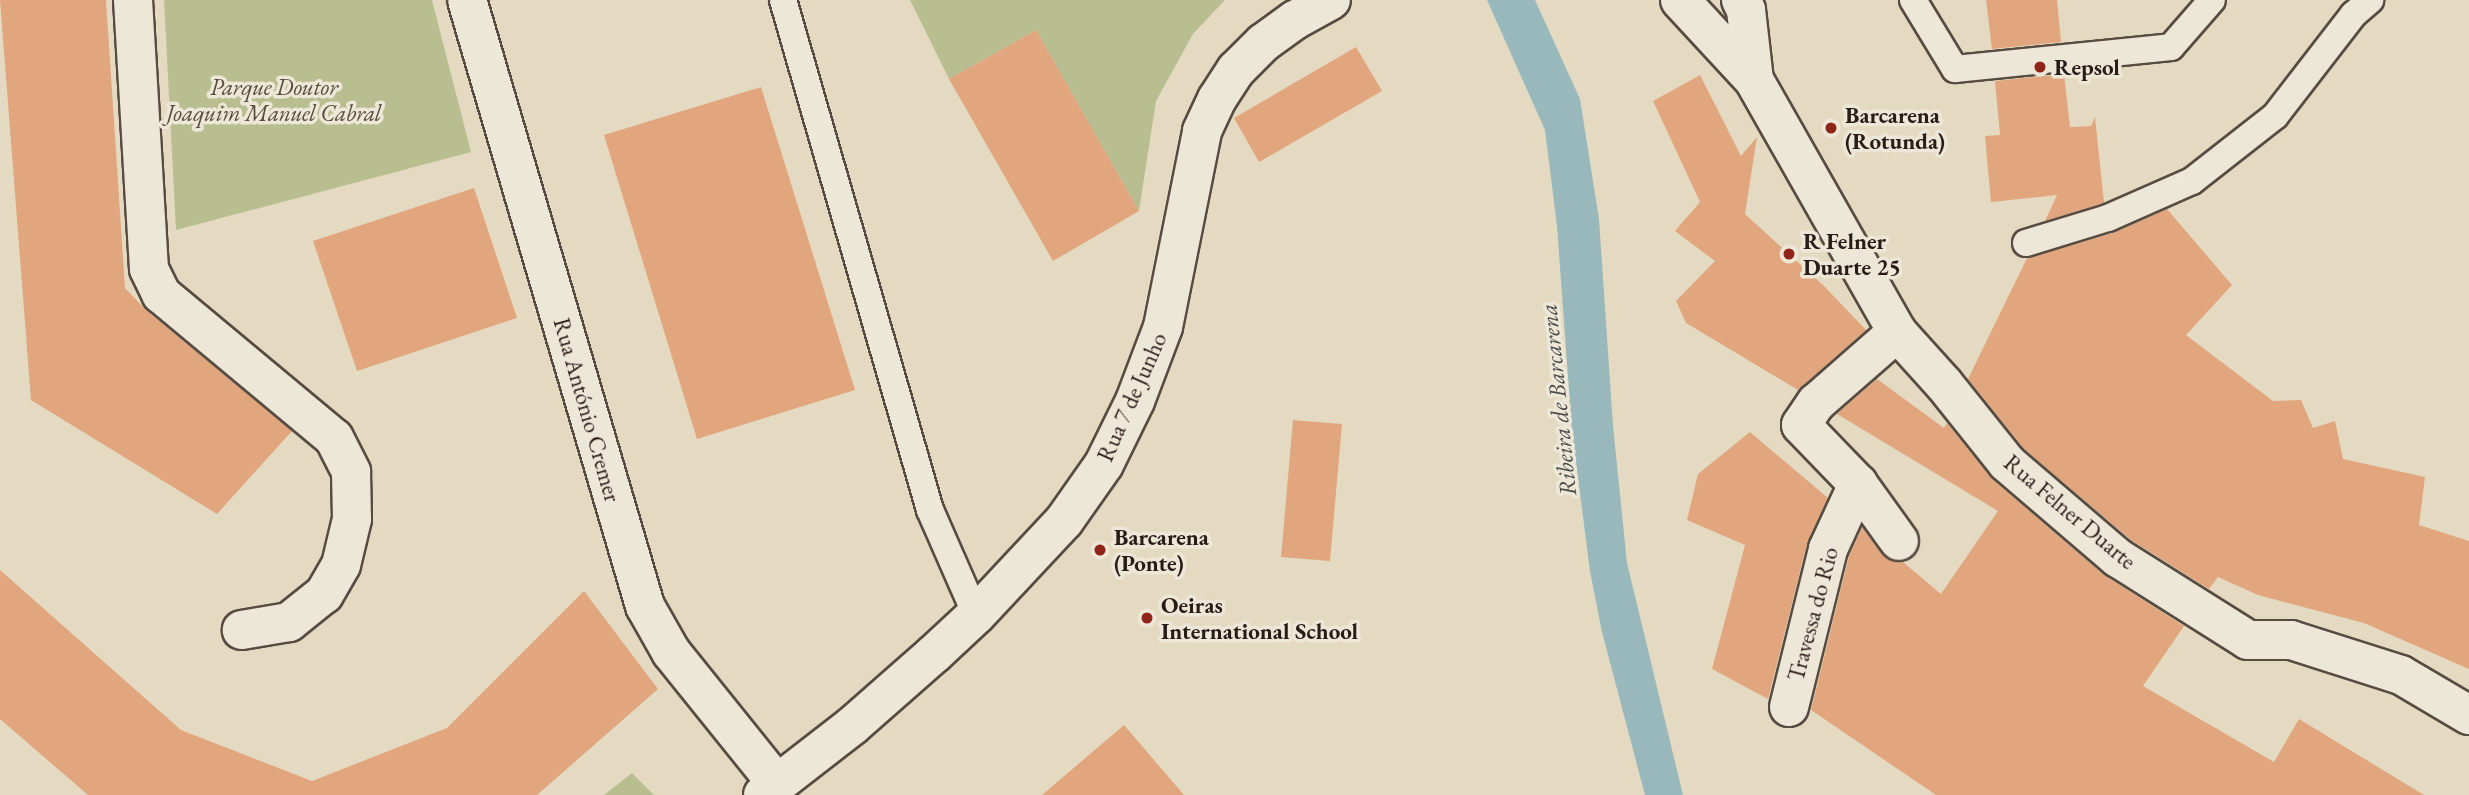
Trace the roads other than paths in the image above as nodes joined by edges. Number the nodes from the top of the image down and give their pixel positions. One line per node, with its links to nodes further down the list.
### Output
1 (133, 0): 16 (street)
2 (467, 0): 19 (street, Rua António Cremer)
3 (783, 0): 15 (lane)
4 (1331, 0): 15 (street, Rua 7 de Junho)
5 (1680, 0): 10 (street, Rua Felner Duarte)
6 (1913, 0): 7 (lane)
7 (2212, 0)
8 (2370, 0): 11 (lane)
9 (1746, 3): 10 (street, Rua Felner Duarte)
10 (1754, 80): 12 (street, Rua Felner Duarte)
11 (2026, 243)
12 (1896, 332): 13 (street); 18 (street, Rua Felner Duarte)
13 (1858, 484): 14 (street); 17 (street, Travessa do Rio)
14 (1899, 541)
15 (976, 615): 19 (street, Rua 7 de Junho)
16 (242, 630)
17 (1789, 707)
18 (2469, 715)
19 (770, 789)

